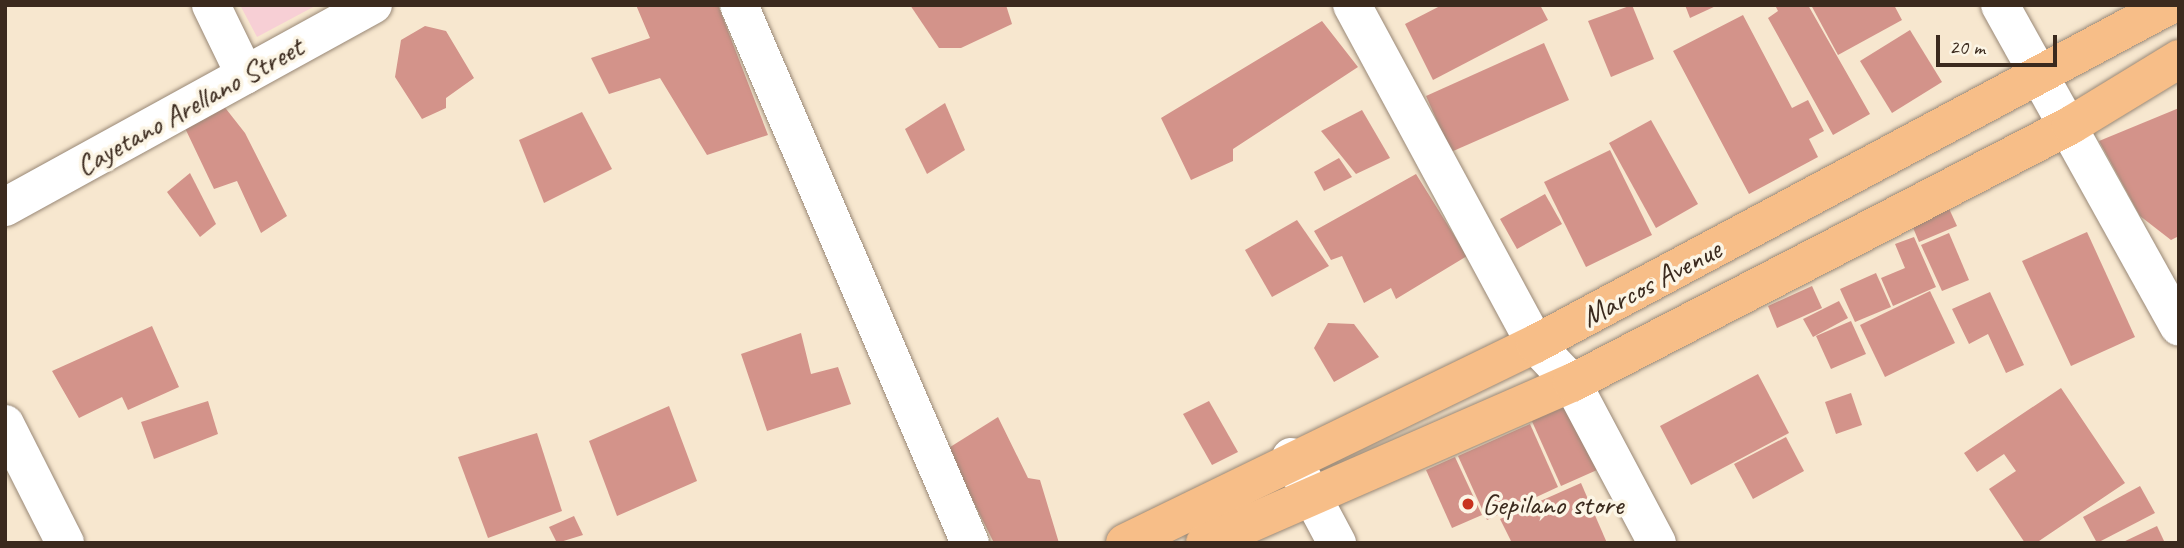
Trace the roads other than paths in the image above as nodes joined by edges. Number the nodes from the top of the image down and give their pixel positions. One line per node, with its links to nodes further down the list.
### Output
1 (211, 5): 8 (street)
2 (373, 5): 8 (street, Cayetano Arellano Street)
3 (739, 5): 19 (street)
4 (1352, 5): 13 (street)
5 (2000, 5): 9 (street)
6 (2170, 5): 9 (main road, Marcos Avenue)
7 (2179, 59): 10 (main road, Marcos Avenue)
8 (245, 75): 11 (street, Cayetano Arellano Street)
9 (2043, 77): 10 (street); 13 (main road, Marcos Avenue)
10 (2071, 125): 12 (street); 14 (main road, Marcos Avenue)
11 (5, 206)
12 (2179, 326)
13 (1535, 344): 14 (street); 16 (main road, Marcos Avenue)
14 (1572, 383): 17 (main road, Marcos Avenue); 23 (street)
15 (5, 424): 18 (street)
16 (1291, 457): 17 (street); 20 (main road, Marcos Avenue)
17 (1308, 492): 21 (main road, Marcos Avenue); 22 (street)
18 (65, 543)
19 (970, 543)
20 (1125, 543)
21 (1205, 543)
22 (1337, 543)
23 (1657, 543)

